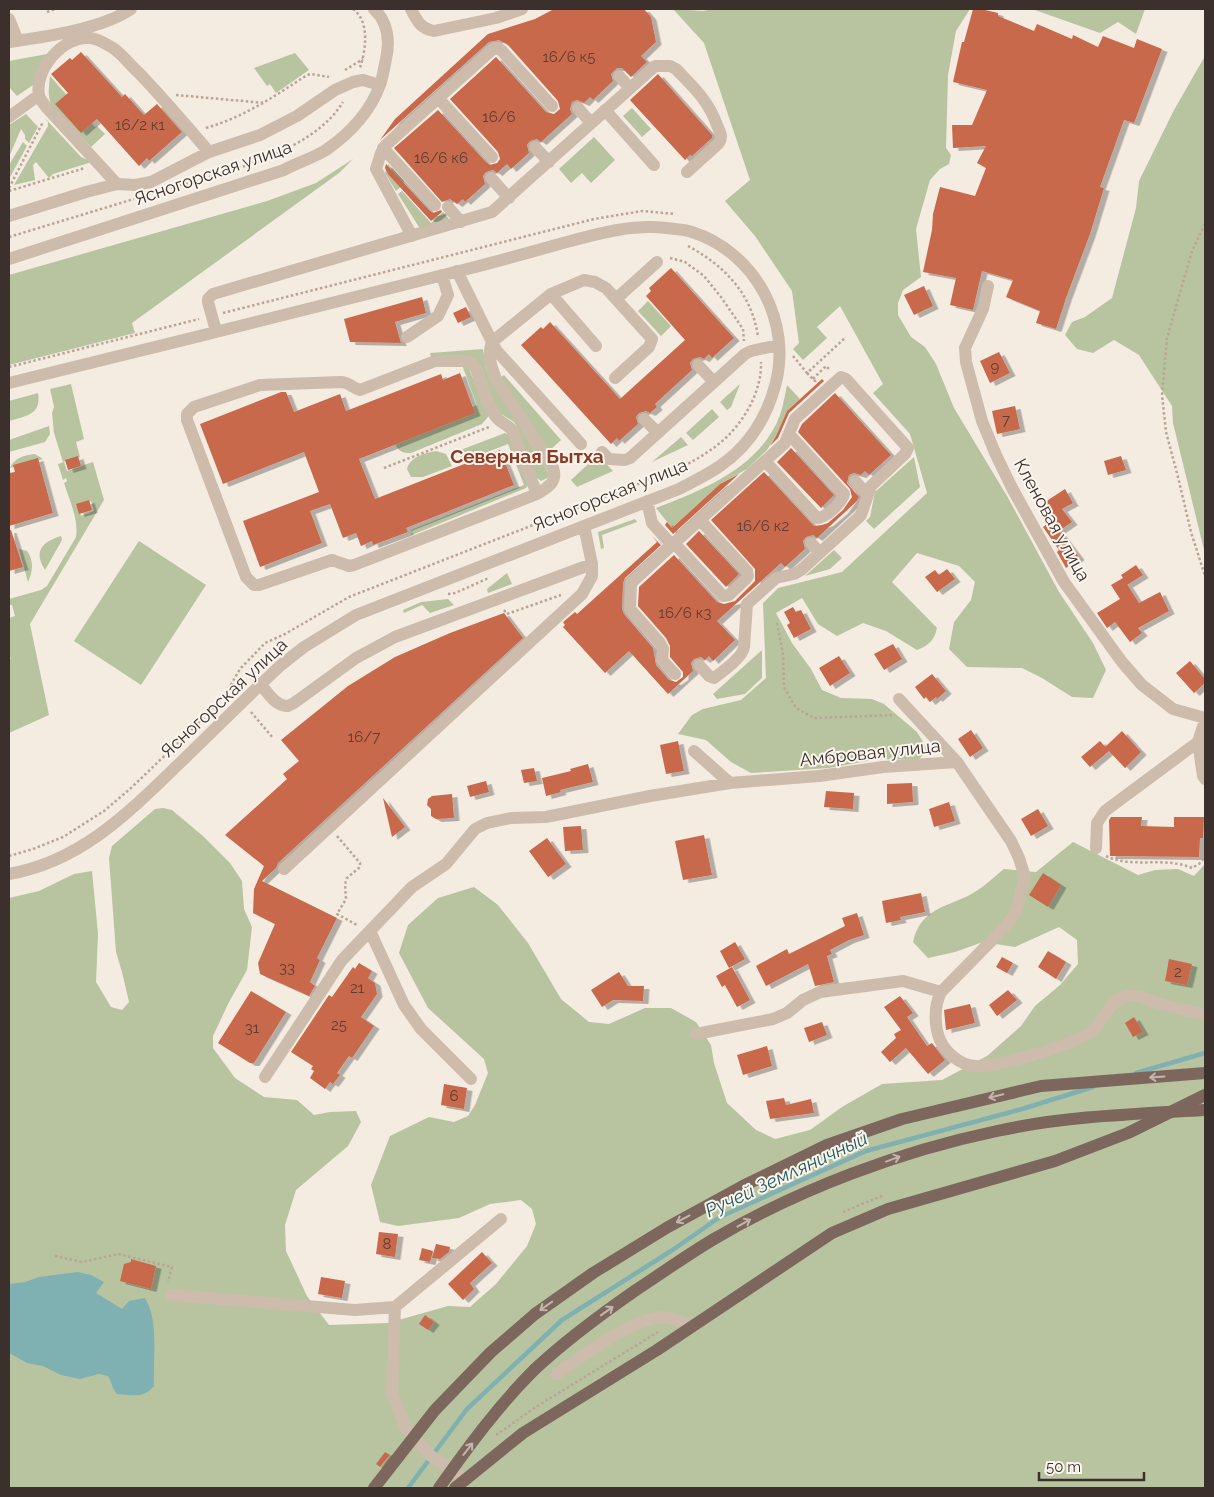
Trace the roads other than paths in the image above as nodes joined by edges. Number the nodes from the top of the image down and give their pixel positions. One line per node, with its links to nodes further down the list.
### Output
1 (131, 9): 6 (street)
2 (374, 9): 8 (street, Ясногорская улица)
3 (412, 9): 4 (street)
4 (522, 9)
5 (9, 19): 6 (street)
6 (14, 42)
7 (619, 76): 9 (street)
8 (380, 85): 19 (street); 30 (street, Ясногорская улица)
9 (630, 88): 14 (street); 23 (street)
10 (40, 98): 15 (street); 19 (street); 25 (street)
11 (438, 98): 12 (street); 18 (street); 20 (street)
12 (552, 106)
13 (578, 108): 16 (street)
14 (605, 110): 16 (street); 22 (street)
15 (9, 116)
16 (591, 123): 21 (street)
17 (535, 147): 21 (street)
18 (383, 148): 28 (street); 29 (street)
19 (209, 152): 25 (street)
20 (492, 157)
21 (549, 162): 26 (street)
22 (654, 165)
23 (687, 172)
24 (491, 178): 26 (street)
25 (117, 184): 27 (street)
26 (509, 198): 28 (street)
27 (9, 216)
28 (461, 222): 29 (street)
29 (412, 236): 37 (street)
30 (9, 259)
31 (657, 262): 36 (street)
32 (457, 271): 33 (street, Ясногорская улица); 39 (street); 40 (street, Ясногорская улица)
33 (442, 275): 37 (street, Ясногорская улица); 38 (street)
34 (988, 286): 64 (street, Кленовая улица)
35 (550, 294): 36 (street); 39 (street); 41 (street)
36 (616, 299): 43 (street)
37 (216, 331): 45 (street, Ясногорская улица)
38 (407, 337)
39 (492, 342): 49 (street); 53 (street)
40 (779, 345): 44 (street); 55 (street, Ясногорская улица)
41 (596, 346)
42 (698, 365): 44 (street)
43 (615, 378)
44 (714, 382): 47 (street)
45 (9, 383)
46 (644, 419): 47 (street)
47 (658, 433): 50 (street)
48 (790, 434): 51 (street); 51 (street); 54 (street)
49 (581, 444)
50 (602, 452)
51 (765, 461): 56 (street)
52 (855, 481): 54 (street)
53 (537, 494): 53 (street)
54 (868, 495): 60 (street)
55 (647, 502): 57 (street, Ясногорская улица); 58 (street)
56 (700, 520): 58 (street); 58 (street)
57 (584, 526): 59 (street); 62 (street, Ясногорская улица)
58 (673, 544): 61 (street)
59 (592, 564): 62 (street); 71 (street)
60 (699, 665)
61 (675, 674)
62 (261, 685): 72 (street, Ясногорская улица)
63 (898, 699): 67 (street)
64 (1205, 719): 65 (street)
65 (1198, 742): 68 (street); 70 (street)
66 (694, 751): 69 (street)
67 (957, 762): 69 (street, Амбровая улица); 74 (street, Амбровая улица)
68 (1205, 780)
69 (730, 782): 73 (street, Амбровая улица)
70 (1096, 848)
71 (284, 869)
72 (9, 874)
73 (370, 931): 78 (street); 79 (street)
74 (941, 992): 75 (street); 76 (street)
75 (1205, 1014)
76 (696, 1034)
77 (1205, 1073): 88 (main road, one-way to 88, bridge)
78 (265, 1077)
79 (471, 1079)
80 (1205, 1095): 85 (main road)
81 (1205, 1110): 89 (main road, one-way to 81, bridge)
82 (501, 1219): 84 (street)
83 (171, 1295): 84 (street)
84 (395, 1307): 87 (street)
85 (694, 1326): 86 (street); 87 (main road)
86 (556, 1374)
87 (465, 1479): 90 (main road)
88 (374, 1488)
89 (439, 1488)
90 (455, 1488)

